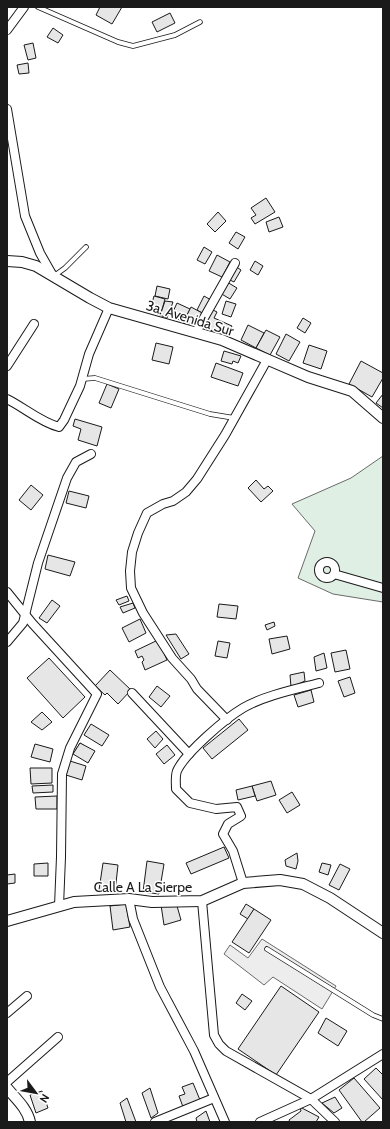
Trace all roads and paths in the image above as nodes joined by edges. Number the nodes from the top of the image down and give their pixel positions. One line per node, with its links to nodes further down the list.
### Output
1 (24, 7): 4 (street)
2 (38, 7): 3 (lane)
3 (200, 22)
4 (7, 30)
5 (7, 110): 9 (street)
6 (86, 247): 9 (lane)
7 (7, 261): 9 (street, 3a. Avenida Sur)
8 (235, 263): 12 (street)
9 (53, 276): 10 (street, 3a. Avenida Sur)
10 (109, 308): 12 (street, 3a. Avenida Sur); 15 (street)
11 (34, 324): 14 (street)
12 (196, 332): 13 (street, 3a. Avenida Sur)
13 (268, 360): 17 (street); 18 (street, 3a. Avenida Sur)
14 (7, 366)
15 (82, 379): 16 (street); 17 (lane)
16 (7, 399)
17 (234, 418): 27 (street)
18 (383, 418)
19 (91, 454): 23 (street)
20 (334, 574): 21 (street)
21 (383, 588)
22 (7, 592): 23 (street)
23 (26, 615): 24 (street); 32 (street)
24 (7, 642)
25 (319, 683): 27 (street)
26 (132, 693): 28 (street)
27 (227, 720): 28 (street)
28 (189, 754): 29 (street)
29 (243, 883): 31 (street, Calle A La Sierpe); 34 (street, Calle A La Sierpe)
30 (129, 899): 31 (street, Calle A La Sierpe); 32 (street, Calle A La Sierpe); 43 (street)
31 (202, 901): 44 (street)
32 (59, 906): 33 (street, Calle A La Sierpe)
33 (7, 922)
34 (383, 933)
35 (267, 949): 38 (lane)
36 (27, 996): 37 (street)
37 (7, 1013)
38 (383, 1019)
39 (58, 1037): 41 (street)
40 (383, 1054): 44 (street)
41 (7, 1082)
42 (7, 1088): 45 (street)
43 (214, 1098): 46 (street); 47 (street)
44 (311, 1099): 48 (street); 49 (street)
45 (33, 1121)
46 (155, 1122)
47 (225, 1122)
48 (260, 1122)
49 (335, 1122)

